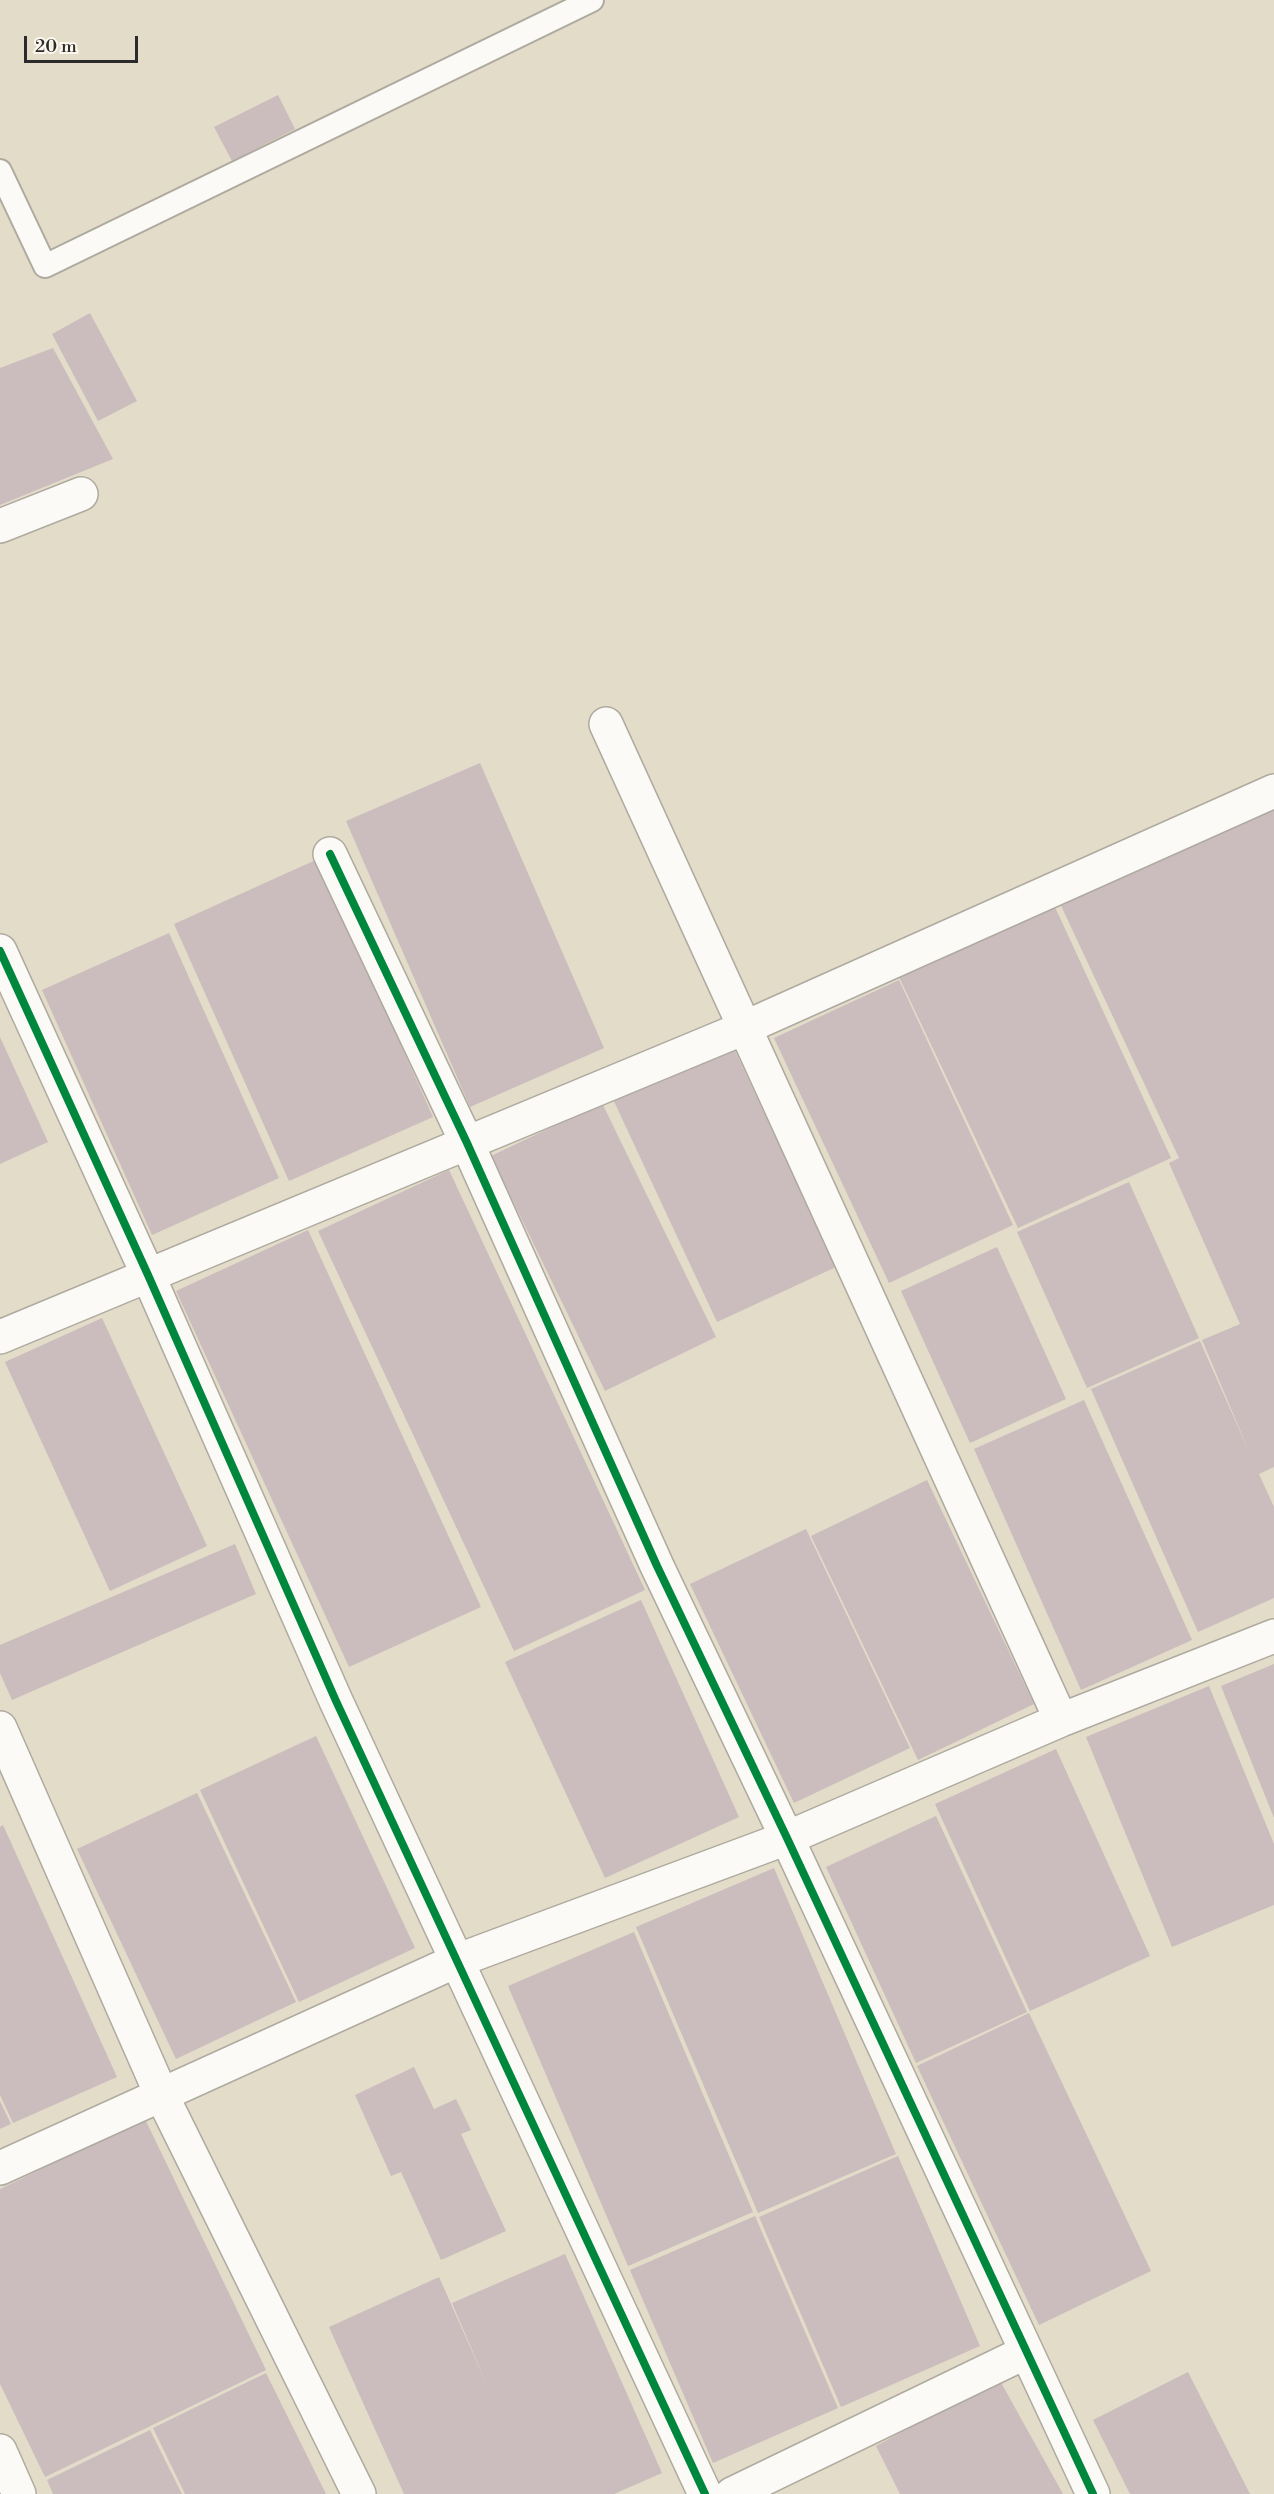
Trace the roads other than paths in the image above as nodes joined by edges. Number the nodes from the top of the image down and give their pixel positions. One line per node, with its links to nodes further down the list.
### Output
1 (592, 0): 2 (lane)
2 (0, 171)
3 (81, 494): 4 (street)
4 (0, 526)
5 (606, 724): 9 (street)
6 (1274, 791): 9 (street)
7 (330, 854): 10 (street)
8 (0, 951): 11 (street)
9 (744, 1028): 10 (street); 14 (street)
10 (466, 1143): 11 (street); 16 (street)
11 (148, 1275): 12 (street); 17 (street)
12 (0, 1337)
13 (1274, 1636): 14 (street)
14 (1061, 1720): 16 (street)
15 (0, 1728): 18 (street)
16 (787, 1838): 17 (street); 20 (street)
17 (456, 1961): 18 (street); 24 (street)
18 (161, 2094): 19 (street); 23 (street)
19 (0, 2168)
20 (1026, 2352): 25 (street); 26 (street)
21 (0, 2451): 22 (street)
22 (19, 2494)
23 (359, 2494)
24 (705, 2494)
25 (732, 2494)
26 (1093, 2494)

